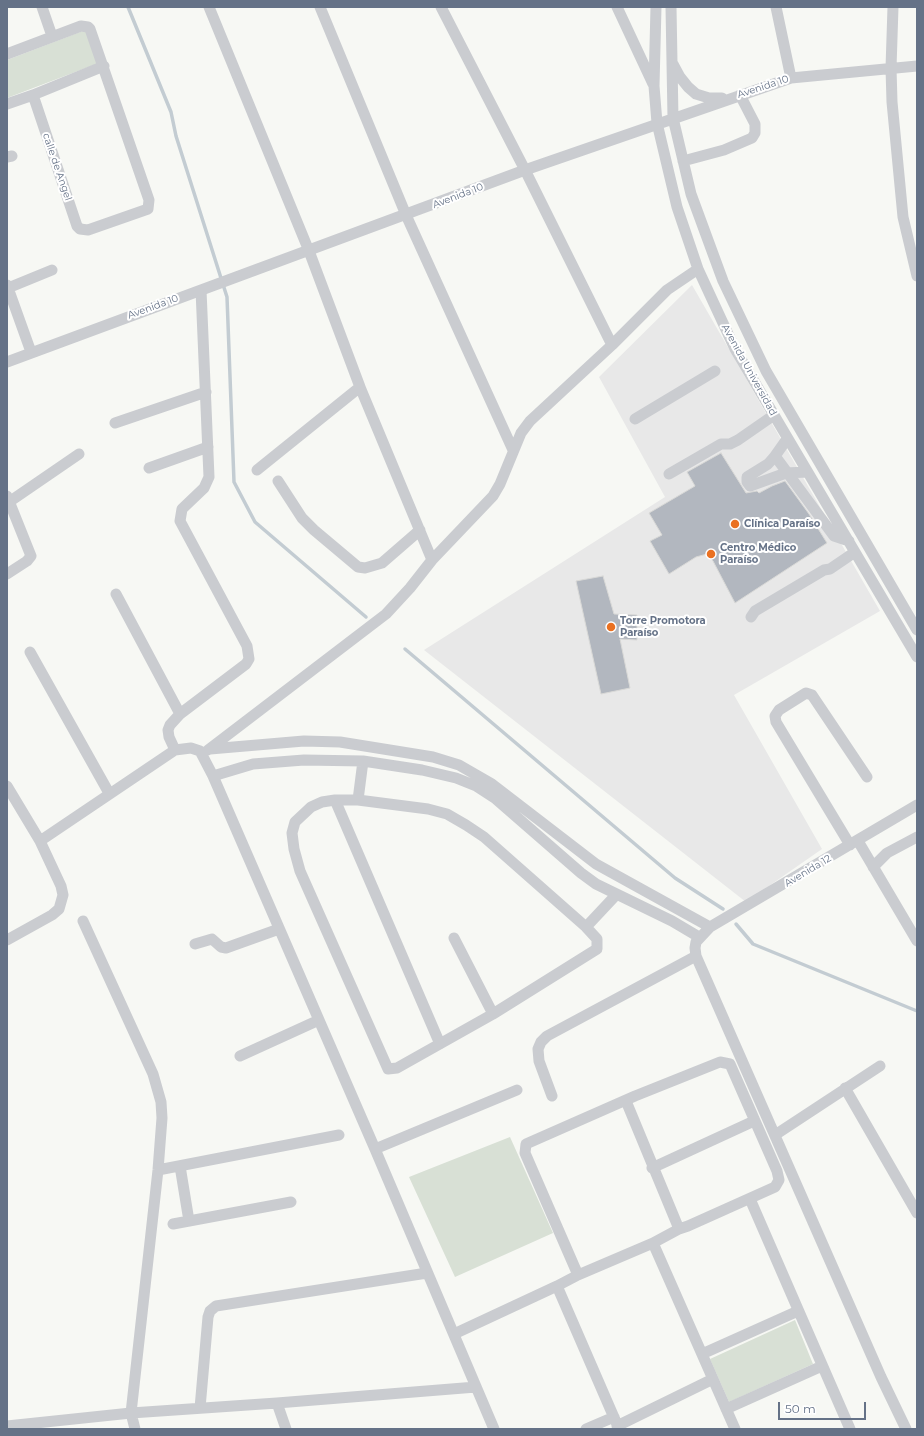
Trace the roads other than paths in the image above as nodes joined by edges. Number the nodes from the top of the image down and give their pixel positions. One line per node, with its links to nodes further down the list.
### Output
1 (42, 7): 10 (street)
2 (209, 7): 27 (street)
3 (320, 7): 26 (street)
4 (441, 7): 25 (street)
5 (618, 7): 17 (street)
6 (656, 7): 17 (street, Avenida Universidad)
7 (671, 7): 12 (street, Avenida Universidad)
8 (776, 7): 16 (street)
9 (893, 7): 15 (street)
10 (52, 36): 11 (street); 13 (street)
11 (7, 54)
12 (671, 60): 20 (street); 22 (street, Avenida Universidad)
13 (104, 66): 18 (street); 18 (street, calle de Angel)
14 (917, 66): 15 (street, Avenida 10)
15 (891, 68): 16 (street, Avenida 10); 30 (street)
16 (791, 78): 19 (street, Avenida 10)
17 (654, 86): 23 (street, Avenida Universidad)
18 (33, 95): 21 (street)
19 (740, 95): 20 (street, Avenida 10); 24 (street)
20 (729, 99): 22 (street, Avenida 10)
21 (7, 104)
22 (673, 118): 23 (street, Avenida 10); 24 (street, Avenida Universidad)
23 (656, 123): 25 (street, Avenida 10); 28 (street, Avenida Universidad)
24 (683, 161): 62 (street, Avenida Universidad)
25 (525, 170): 26 (street, Avenida 10); 33 (street)
26 (406, 215): 27 (street, Avenida 10); 44 (street)
27 (309, 251): 32 (street, Avenida 10); 37 (street)
28 (698, 269): 33 (street); 39 (street, Avenida Universidad)
29 (52, 270): 31 (street)
30 (917, 276)
31 (7, 286): 34 (street)
32 (201, 290): 34 (street, Avenida 10); 38 (street)
33 (612, 345): 44 (street)
34 (31, 352): 35 (street, Avenida 10)
35 (7, 362)
36 (715, 371): 40 (street)
37 (360, 387): 48 (street); 55 (street)
38 (206, 392): 41 (street); 43 (street)
39 (774, 415): 42 (street, Avenida Universidad); 51 (street)
40 (635, 419)
41 (114, 423)
42 (787, 439): 46 (street); 49 (street, Avenida Universidad)
43 (208, 447): 47 (street); 65 (street)
44 (513, 450): 58 (street)
45 (78, 454): 53 (street)
46 (775, 456): 50 (street); 50 (street)
47 (149, 468)
48 (257, 470)
49 (807, 472): 50 (street); 56 (street, Avenida Universidad)
50 (786, 473): 56 (street)
51 (669, 474)
52 (278, 481): 55 (street)
53 (8, 499): 54 (street)
54 (12, 523): 59 (street)
55 (420, 530): 58 (street)
56 (849, 542): 57 (street, Avenida Universidad)
57 (855, 552): 61 (street); 64 (street, Avenida Universidad)
58 (432, 560): 67 (street)
59 (7, 574)
60 (116, 594): 65 (street)
61 (751, 617)
62 (917, 630)
63 (30, 652): 72 (street)
64 (917, 657)
65 (180, 714): 66 (street)
66 (175, 750): 67 (street); 72 (street)
67 (204, 750): 69 (street); 83 (street)
68 (363, 761): 69 (street); 74 (street); 80 (street)
69 (213, 776): 84 (street)
70 (867, 777): 78 (street)
71 (7, 786): 77 (street)
72 (109, 794): 77 (street)
73 (335, 800): 74 (street); 93 (street); 93 (street)
74 (358, 800): 82 (street)
75 (917, 805): 78 (street, Avenida 12)
76 (917, 837): 79 (street)
77 (40, 841): 87 (street)
78 (854, 843): 79 (street); 83 (street, Avenida 12)
79 (873, 867): 88 (street)
80 (616, 895): 82 (street); 85 (street)
81 (82, 921): 106 (street)
82 (586, 927): 91 (street)
83 (710, 927): 85 (street, Avenida 12)
84 (279, 929): 89 (street); 92 (street)
85 (699, 937): 90 (street)
86 (454, 938): 91 (street)
87 (7, 940)
88 (917, 941)
89 (195, 944)
90 (696, 956): 98 (street); 102 (street)
91 (493, 1014): 93 (street)
92 (319, 1020): 94 (street); 103 (street)
93 (440, 1044)
94 (240, 1056)
95 (880, 1066): 96 (street)
96 (845, 1088): 102 (street); 109 (street)
97 (517, 1090): 103 (street)
98 (552, 1096)
99 (626, 1102): 100 (street); 105 (street); 115 (street)
100 (754, 1121): 105 (street); 107 (street)
101 (338, 1135): 104 (street)
102 (775, 1135): 136 (street)
103 (375, 1149): 114 (street)
104 (180, 1166): 106 (street); 110 (street)
105 (652, 1168): 112 (street)
106 (158, 1170): 126 (street)
107 (750, 1199): 112 (street); 117 (street)
108 (291, 1202): 110 (street)
109 (917, 1213)
110 (189, 1221): 111 (street)
111 (173, 1224)
112 (679, 1229): 113 (street)
113 (653, 1243): 115 (street); 119 (street)
114 (427, 1273): 118 (street); 124 (street)
115 (578, 1275): 116 (street)
116 (557, 1286): 118 (street); 127 (street)
117 (798, 1311): 119 (street); 120 (street)
118 (454, 1334): 122 (street)
119 (702, 1354): 121 (street)
120 (822, 1366): 125 (street); 135 (street)
121 (713, 1379): 125 (street); 127 (street)
122 (476, 1387): 123 (street); 132 (street)
123 (277, 1403): 124 (street); 131 (street)
124 (200, 1408): 126 (street)
125 (726, 1409): 134 (street)
126 (131, 1413): 128 (street); 130 (street)
127 (617, 1424): 133 (street)
128 (71, 1425): 129 (street)
129 (7, 1426)
130 (135, 1429)
131 (286, 1429)
132 (494, 1429)
133 (586, 1429)
134 (735, 1429)
135 (850, 1429)
136 (906, 1429)

